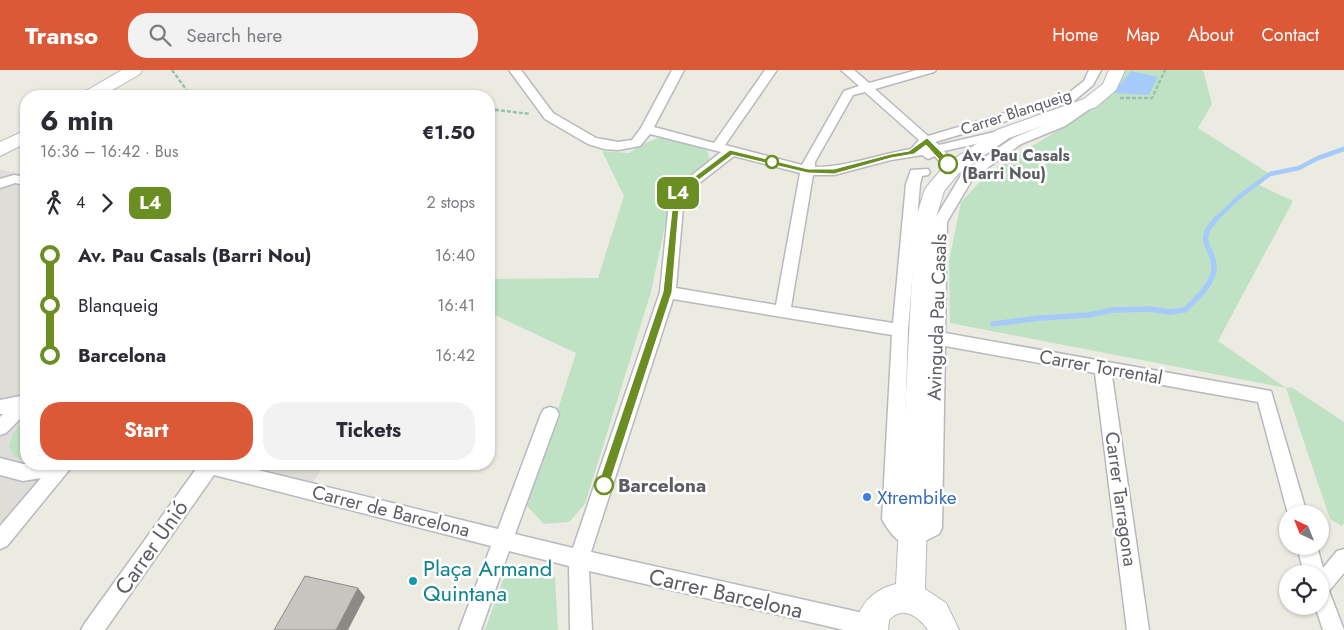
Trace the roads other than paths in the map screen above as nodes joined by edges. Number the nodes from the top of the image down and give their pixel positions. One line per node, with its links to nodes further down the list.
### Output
1 (134, 70): 10 (street)
2 (515, 70): 12 (street)
3 (678, 70): 12 (street)
4 (771, 70): 17 (street)
5 (848, 70): 9 (street)
6 (930, 70): 9 (street)
7 (1095, 70): 15 (street, Carrer Blanqueig)
8 (1117, 70): 11 (street)
9 (868, 88): 15 (street); 21 (street)
10 (100, 90)
11 (1090, 103): 13 (street, Avinguda Pau Casals); 28 (street, Avinguda Pau Casals)
12 (647, 129): 17 (street, Carrer Blanqueig)
13 (1003, 134): 15 (street, Avinguda Pau Casals); 20 (street, Avinguda Pau Casals)
14 (20, 138): 16 (street)
15 (932, 145): 18 (street, Carrer Blanqueig); 19 (street, Avinguda Pau Casals); 20 (street)
16 (0, 150)
17 (724, 150): 21 (street, Carrer Blanqueig); 25 (street)
18 (911, 153): 19 (street); 21 (street, Carrer Blanqueig)
19 (923, 167): 20 (street); 24 (street, Avinguda Pau Casals); 27 (street, Avinguda Pau Casals)
20 (952, 169): 24 (street, Avinguda Pau Casals)
21 (808, 171): 26 (street)
22 (20, 180): 23 (street)
23 (0, 184)
24 (925, 221): 41 (street, Avinguda Pau Casals)
25 (668, 292): 26 (street); 45 (street)
26 (782, 312): 27 (street)
27 (900, 330): 41 (street, Avinguda Pau Casals)
28 (936, 338): 29 (street, Carrer Torrental); 41 (street, Avinguda Pau Casals)
29 (1104, 368): 40 (street, Carrer Torrental); 54 (street, Carrer Tarragona)
30 (20, 403): 31 (street)
31 (0, 406)
32 (20, 408): 34 (street)
33 (550, 414): 43 (street)
34 (0, 428)
35 (0, 466): 36 (street)
36 (47, 470)
37 (59, 470): 42 (street)
38 (203, 470): 50 (street, Carrer Unió)
39 (230, 470): 43 (street, Carrer de Barcelona)
40 (1295, 505)
41 (912, 539): 47 (street, Avinguda Pau Casals)
42 (0, 540)
43 (504, 540): 45 (street, Carrer de Barcelona); 51 (street)
44 (1344, 558): 46 (street)
45 (579, 559): 49 (street, Carrer Barcelona); 52 (street)
46 (1329, 576)
47 (910, 598): 49 (street); 53 (street)
48 (1328, 615): 55 (street)
49 (872, 628)
50 (92, 630)
51 (470, 630)
52 (581, 630)
53 (944, 630)
54 (1138, 630)
55 (1334, 630)

